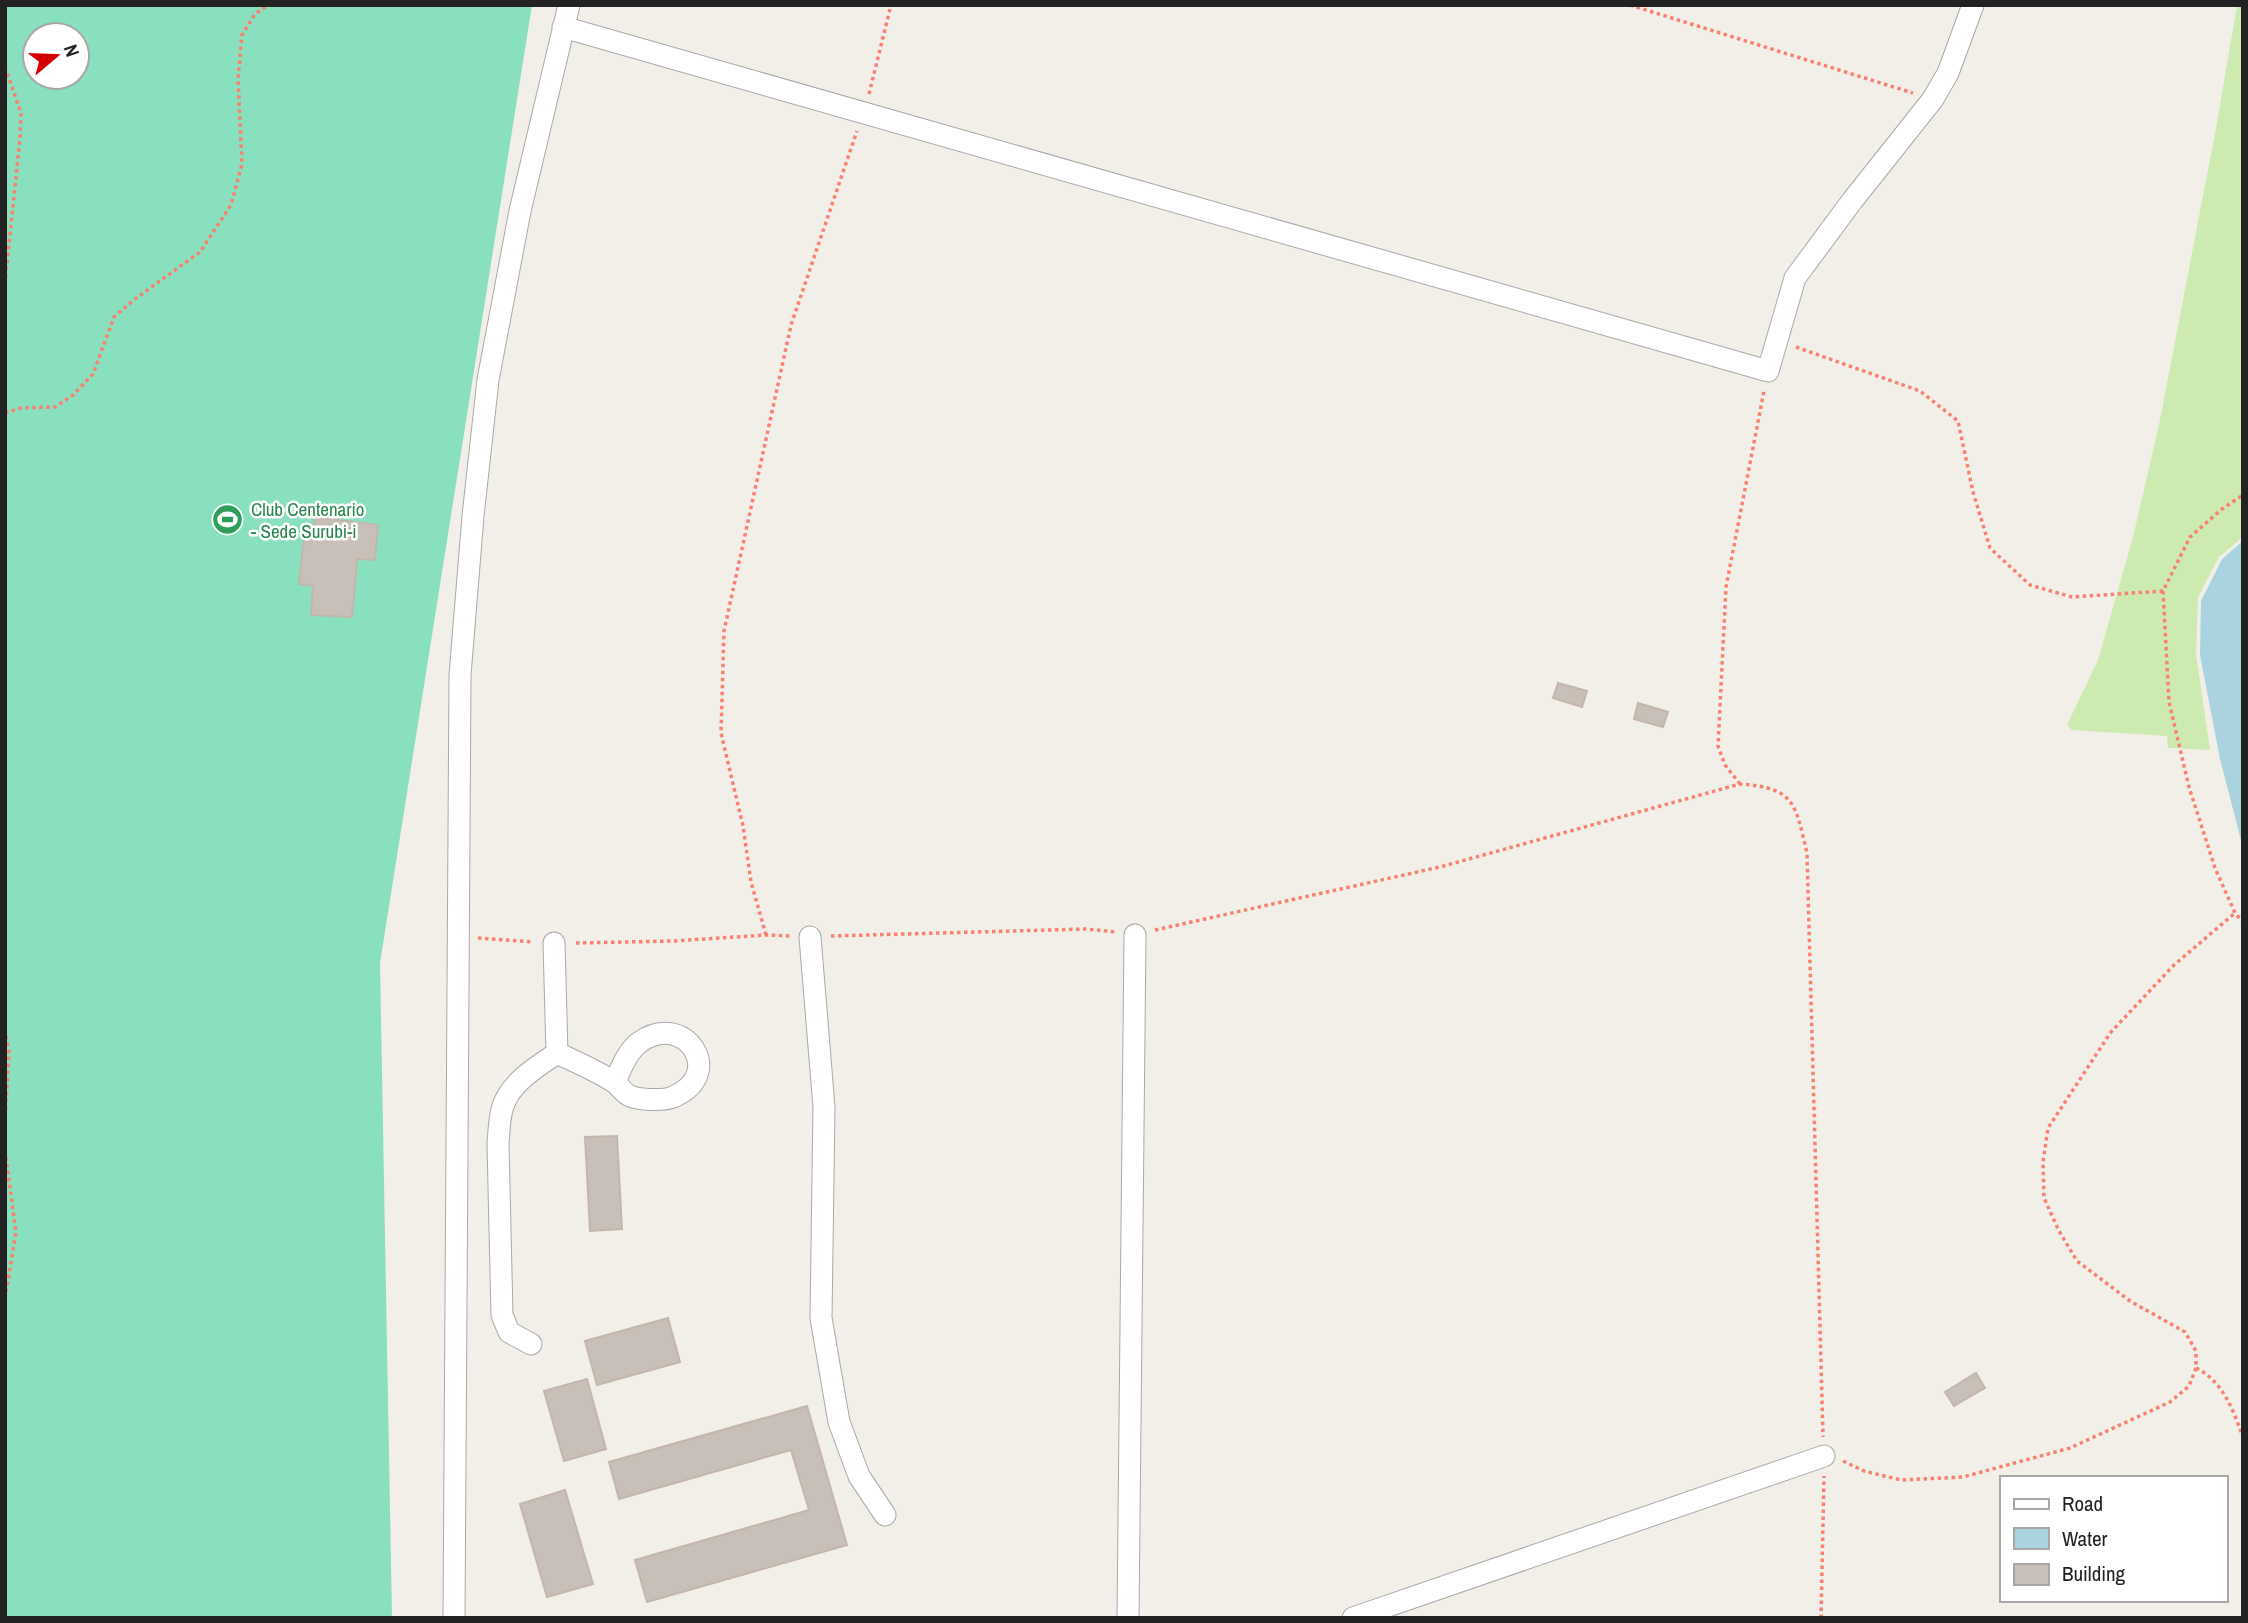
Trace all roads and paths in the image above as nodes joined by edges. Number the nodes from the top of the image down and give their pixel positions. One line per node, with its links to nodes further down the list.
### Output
1 (268, 5): 13 (path)
2 (569, 5): 6 (street)
3 (891, 5): 9 (path)
4 (1630, 5): 8 (path)
5 (1973, 5): 8 (street)
6 (563, 27): 9 (street); 21 (street)
7 (5, 67): 10 (path)
8 (1933, 99): 11 (street)
9 (864, 113): 12 (street); 19 (path)
10 (5, 282)
11 (1779, 340): 12 (street); 15 (path)
12 (1768, 371): 16 (path)
13 (5, 413)
14 (2243, 495): 15 (path)
15 (2163, 591): 17 (path)
16 (1740, 784): 20 (path); 33 (path)
17 (2235, 913): 18 (path); 31 (path)
18 (2243, 922)
19 (766, 935): 22 (path); 23 (path)
20 (1135, 935): 22 (path); 36 (street)
21 (457, 937): 23 (path); 35 (street)
22 (810, 937): 34 (street)
23 (554, 943): 25 (street)
24 (5, 1029): 27 (path)
25 (557, 1053): 26 (street); 30 (street)
26 (615, 1082)
27 (5, 1121)
28 (5, 1150): 29 (path)
29 (5, 1298)
30 (531, 1344)
31 (2196, 1368): 32 (path); 33 (path)
32 (2243, 1437)
33 (1824, 1456): 37 (street); 38 (path)
34 (885, 1515)
35 (454, 1618)
36 (1128, 1618)
37 (1353, 1618)
38 (1821, 1618)

